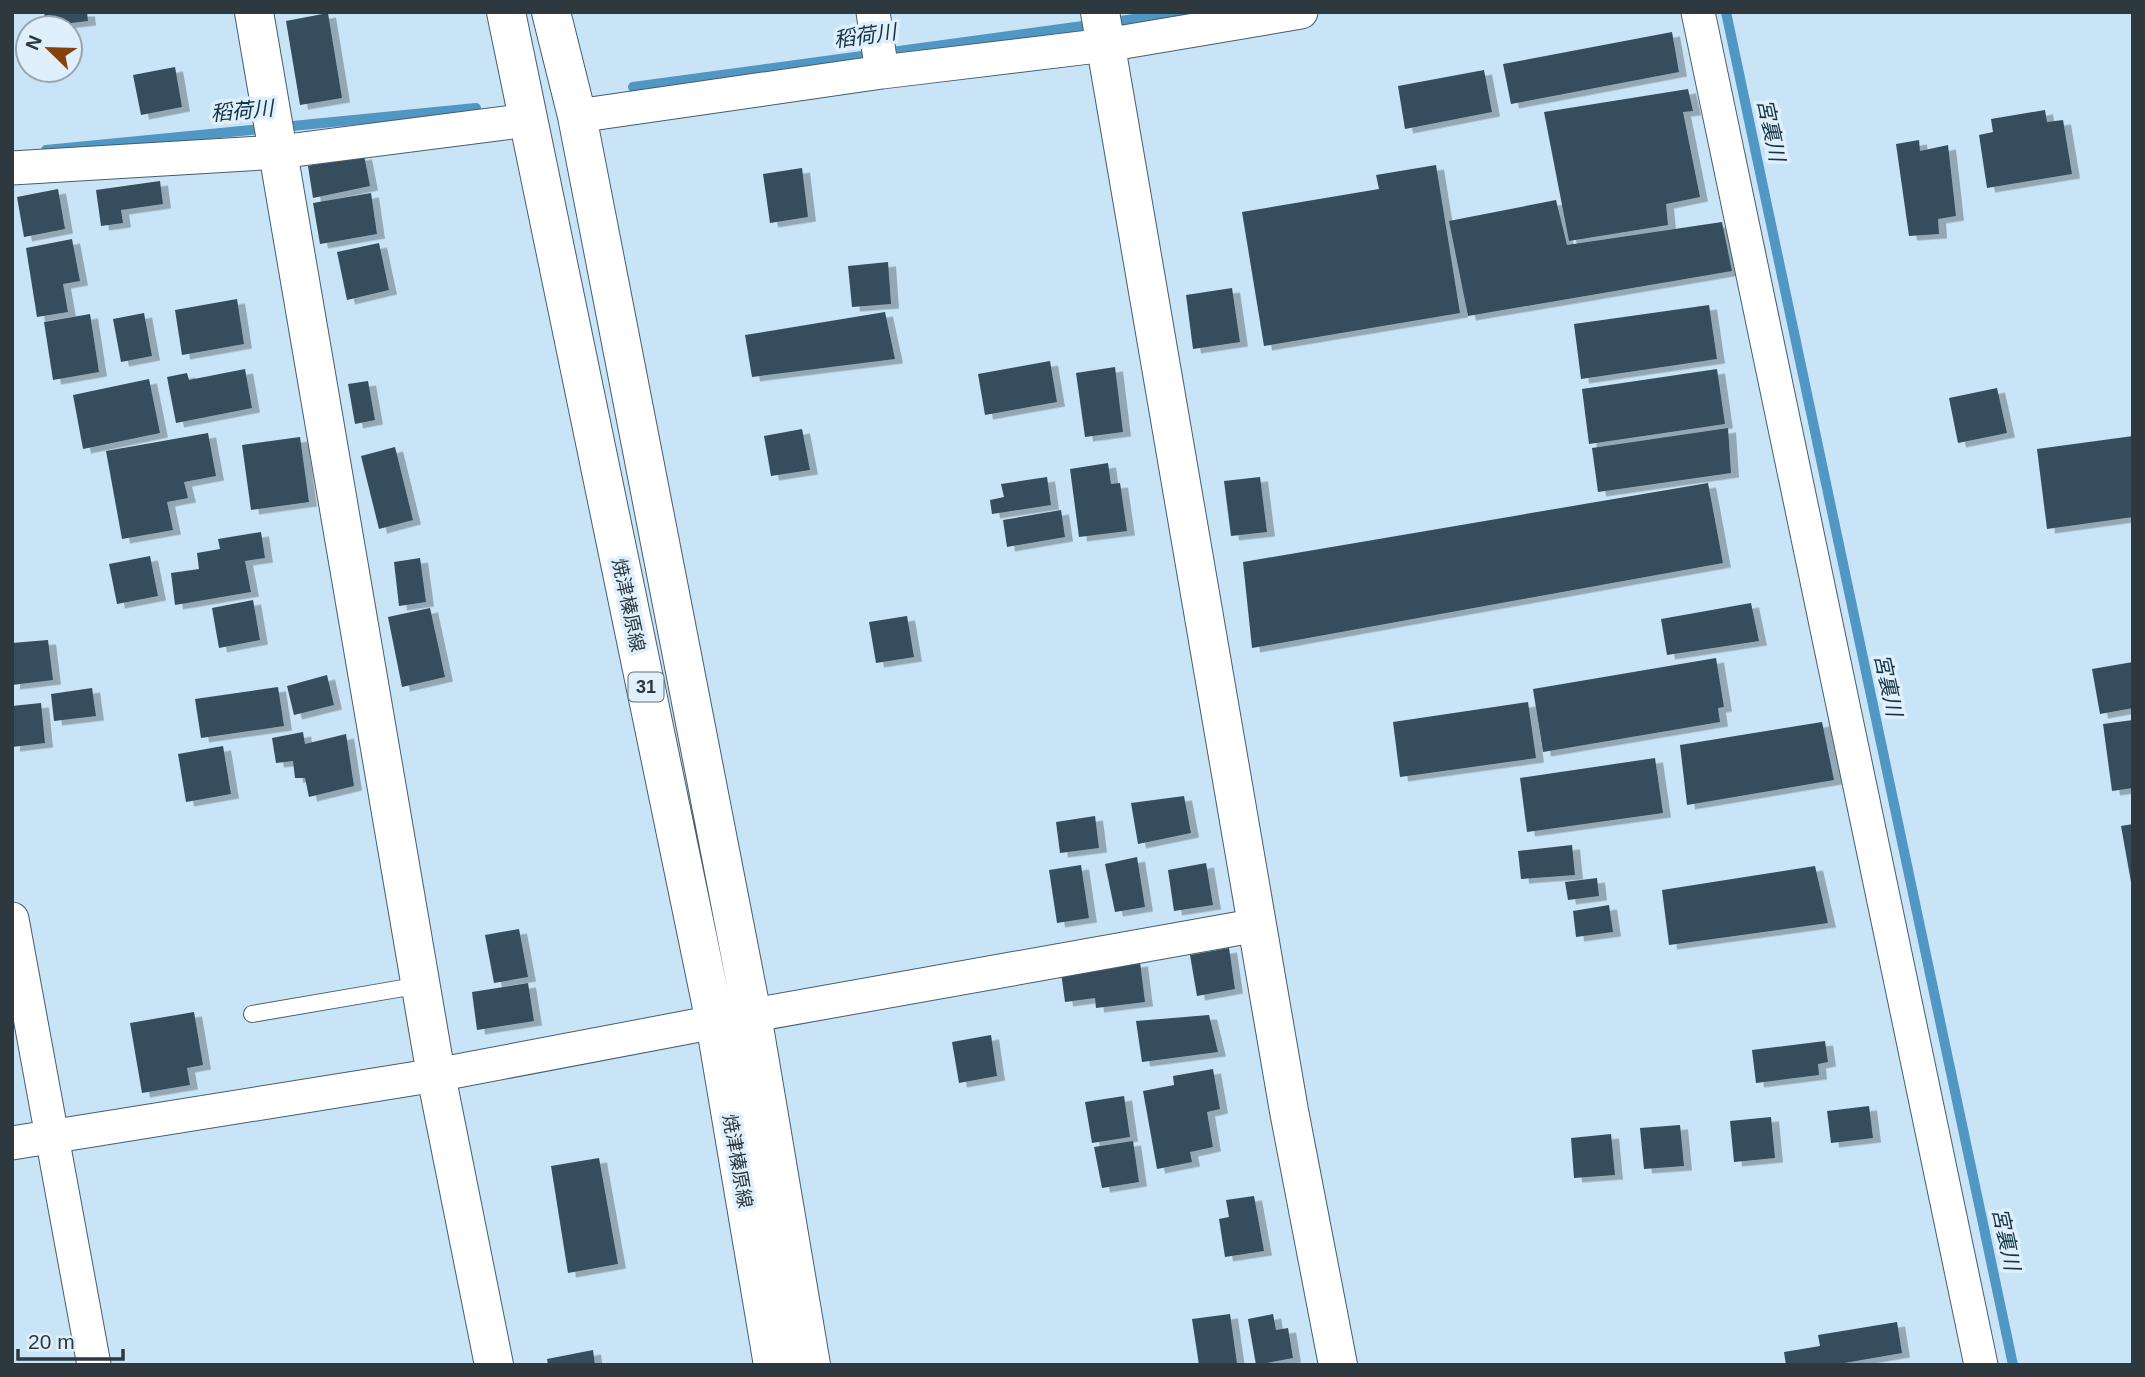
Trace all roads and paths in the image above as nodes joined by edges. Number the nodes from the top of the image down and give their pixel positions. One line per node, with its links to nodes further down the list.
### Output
1 (254, 12): 11 (main road)
2 (506, 12): 10 (main road, 焼津榛原線 / 31)
3 (551, 12): 9 (main road, 焼津榛原線 / 31)
4 (1301, 12): 7 (street)
5 (1698, 12): 28 (street)
6 (874, 18): 8 (street)
7 (1103, 29): 8 (street); 14 (main road)
8 (881, 70): 9 (street)
9 (577, 116): 18 (main road, 焼津榛原線 / 31)
10 (529, 120): 11 (street); 19 (main road, 焼津榛原線 / 31)
11 (278, 150): 12 (street); 16 (main road)
12 (12, 168)
13 (12, 919): 15 (street)
14 (1258, 925): 18 (street); 27 (main road)
15 (18, 982): 21 (street)
16 (421, 985): 17 (lane); 20 (main road)
17 (253, 1014)
18 (752, 1015): 19 (street); 26 (main road, 焼津榛原線 / 31)
19 (715, 1021): 20 (street); 25 (main road, 焼津榛原線 / 31)
20 (436, 1075): 21 (street); 24 (main road)
21 (53, 1136): 22 (street); 23 (street)
22 (12, 1143)
23 (94, 1365)
24 (494, 1365)
25 (773, 1365)
26 (811, 1365)
27 (1338, 1365)
28 (1980, 1365)

